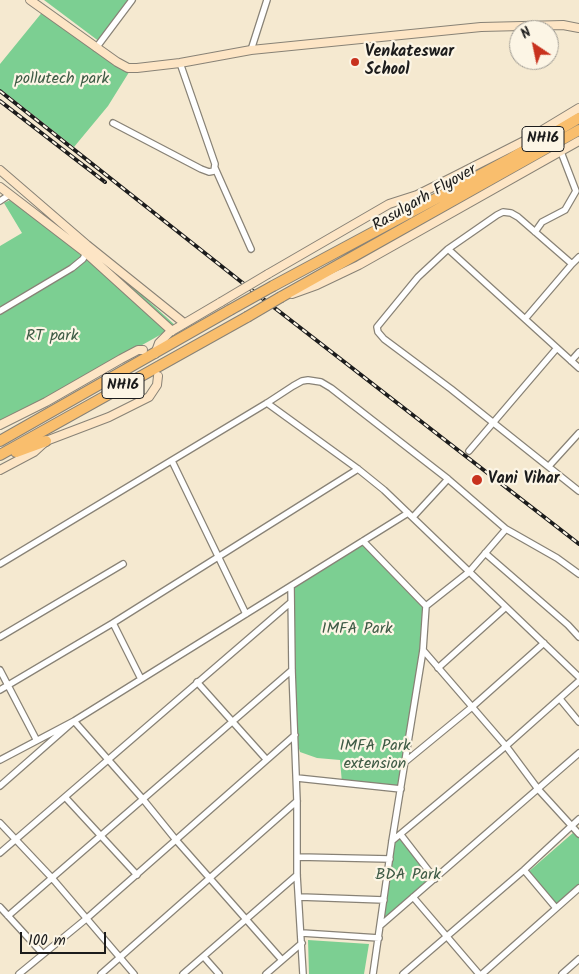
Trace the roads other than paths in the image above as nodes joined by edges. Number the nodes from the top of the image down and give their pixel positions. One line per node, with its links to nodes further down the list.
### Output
1 (30, 0): 5 (street)
2 (132, 0): 5 (street)
3 (267, 0): 6 (street)
4 (579, 29): 6 (street)
5 (96, 48): 7 (street)
6 (251, 50): 7 (street)
7 (180, 63): 14 (street)
8 (579, 108): 28 (street, bridge)
9 (579, 118): 33 (highway, Rasulgarh Flyover / NH16, bridge)
10 (113, 123): 14 (street)
11 (579, 130): 25 (highway, Rasulgarh Flyover / NH16)
12 (579, 142): 13 (street)
13 (561, 152): 19 (street); 25 (street)
14 (215, 168): 21 (street)
15 (2, 172): 28 (street)
16 (0, 187): 17 (street)
17 (9, 195): 18 (street); 22 (street)
18 (0, 201)
19 (535, 232): 20 (street); 24 (street)
20 (448, 249): 27 (street); 38 (street)
21 (251, 250)
22 (86, 253): 26 (street); 29 (street)
23 (579, 257): 24 (street)
24 (572, 264): 27 (street)
25 (283, 296): 44 (highway, NH16, bridge)
26 (0, 311)
27 (525, 319): 30 (street)
28 (184, 323): 29 (street)
29 (172, 331): 33 (street)
30 (557, 348): 34 (street); 38 (street)
31 (143, 350): 39 (street)
32 (579, 352): 34 (street)
33 (155, 354): 41 (highway, NH16)
34 (571, 361): 35 (street)
35 (579, 368)
36 (158, 376): 42 (street)
37 (267, 403): 45 (street); 47 (street); 49 (street)
38 (493, 422): 43 (street); 46 (street)
39 (0, 425)
40 (579, 433): 46 (street)
41 (0, 441)
42 (46, 441): 44 (highway); 48 (street)
43 (469, 451)
44 (0, 457)
45 (172, 461): 56 (street); 57 (street)
46 (549, 466): 50 (street)
47 (358, 469): 51 (street); 56 (street)
48 (0, 470)
49 (448, 479): 52 (street); 53 (street)
50 (579, 490)
51 (408, 512): 52 (street); 54 (street)
52 (413, 517): 59 (street)
53 (506, 529): 55 (street); 60 (street)
54 (363, 541): 61 (street); 63 (street)
55 (485, 553): 59 (street); 68 (street)
56 (217, 556): 65 (street); 66 (street)
57 (0, 564)
58 (123, 564): 67 (street)
59 (469, 572): 63 (street); 64 (street)
60 (579, 574)
61 (290, 586): 62 (street); 65 (street)
62 (290, 603): 73 (street); 77 (street)
63 (426, 606): 70 (street)
64 (506, 607): 69 (street); 71 (street)
65 (246, 614): 75 (street)
66 (113, 623): 75 (street); 78 (street)
67 (0, 637)
68 (579, 637)
69 (544, 643): 74 (street); 81 (street)
70 (422, 650): 71 (street); 92 (street)
71 (438, 668): 81 (street)
72 (0, 670): 78 (street)
73 (292, 670): 83 (street); 85 (street)
74 (579, 677)
75 (141, 679): 82 (street)
76 (579, 681): 80 (street)
77 (197, 682): 83 (street); 89 (street)
78 (8, 686): 79 (street); 86 (street)
79 (0, 690)
80 (560, 700): 84 (street); 87 (street)
81 (472, 707): 87 (street); 92 (street)
82 (74, 721): 86 (street); 89 (street); 94 (street)
83 (232, 721): 90 (street); 98 (street)
84 (579, 722)
85 (295, 735): 90 (street); 93 (street)
86 (36, 740): 91 (street)
87 (506, 746): 96 (street); 104 (street)
88 (579, 754): 96 (street)
89 (107, 759): 97 (street); 98 (street)
90 (266, 759): 107 (street)
91 (0, 760)
92 (405, 762): 95 (street)
93 (297, 778): 95 (street); 99 (street)
94 (0, 786)
95 (401, 789): 108 (street)
96 (538, 789): 102 (street); 117 (street)
97 (65, 797): 105 (street); 106 (street)
98 (142, 798): 105 (street); 107 (street)
99 (297, 801): 110 (street); 116 (street)
100 (579, 820): 102 (street)
101 (0, 823): 106 (street)
102 (572, 826): 103 (street); 112 (street)
103 (579, 834)
104 (401, 835): 108 (street); 117 (street)
105 (100, 836): 113 (street); 115 (street)
106 (16, 839): 109 (street); 115 (street)
107 (176, 840): 113 (street); 116 (street)
108 (392, 841): 111 (street)
109 (0, 853)
110 (298, 857): 111 (street); 114 (street)
111 (390, 859): 121 (street)
112 (524, 870): 123 (street); 129 (street)
113 (137, 874): 126 (street)
114 (297, 875): 119 (street); 125 (street)
115 (52, 878): 124 (street); 126 (street)
116 (210, 878): 125 (street); 134 (street)
117 (434, 879): 120 (street)
118 (579, 888): 123 (street)
119 (300, 897): 121 (street); 128 (street)
120 (413, 897): 127 (street); 129 (street)
121 (384, 900): 127 (street)
122 (0, 907): 124 (street)
123 (556, 908): 146 (street)
124 (8, 916): 132 (street)
125 (246, 918): 133 (street); 136 (street)
126 (86, 919): 132 (street); 134 (street)
127 (381, 925): 130 (street)
128 (302, 933): 130 (street); 131 (street)
129 (446, 936): 145 (street); 146 (street)
130 (379, 938): 144 (street)
131 (302, 943): 136 (street); 143 (street)
132 (43, 954): 137 (street)
133 (204, 957): 140 (street); 141 (street)
134 (120, 958): 138 (street); 139 (street)
135 (579, 959): 147 (street)
136 (282, 960): 142 (street)
137 (19, 974)
138 (101, 974)
139 (134, 974)
140 (182, 974)
141 (219, 974)
142 (266, 974)
143 (303, 974)
144 (373, 974)
145 (403, 974)
146 (481, 974)
147 (562, 974)

